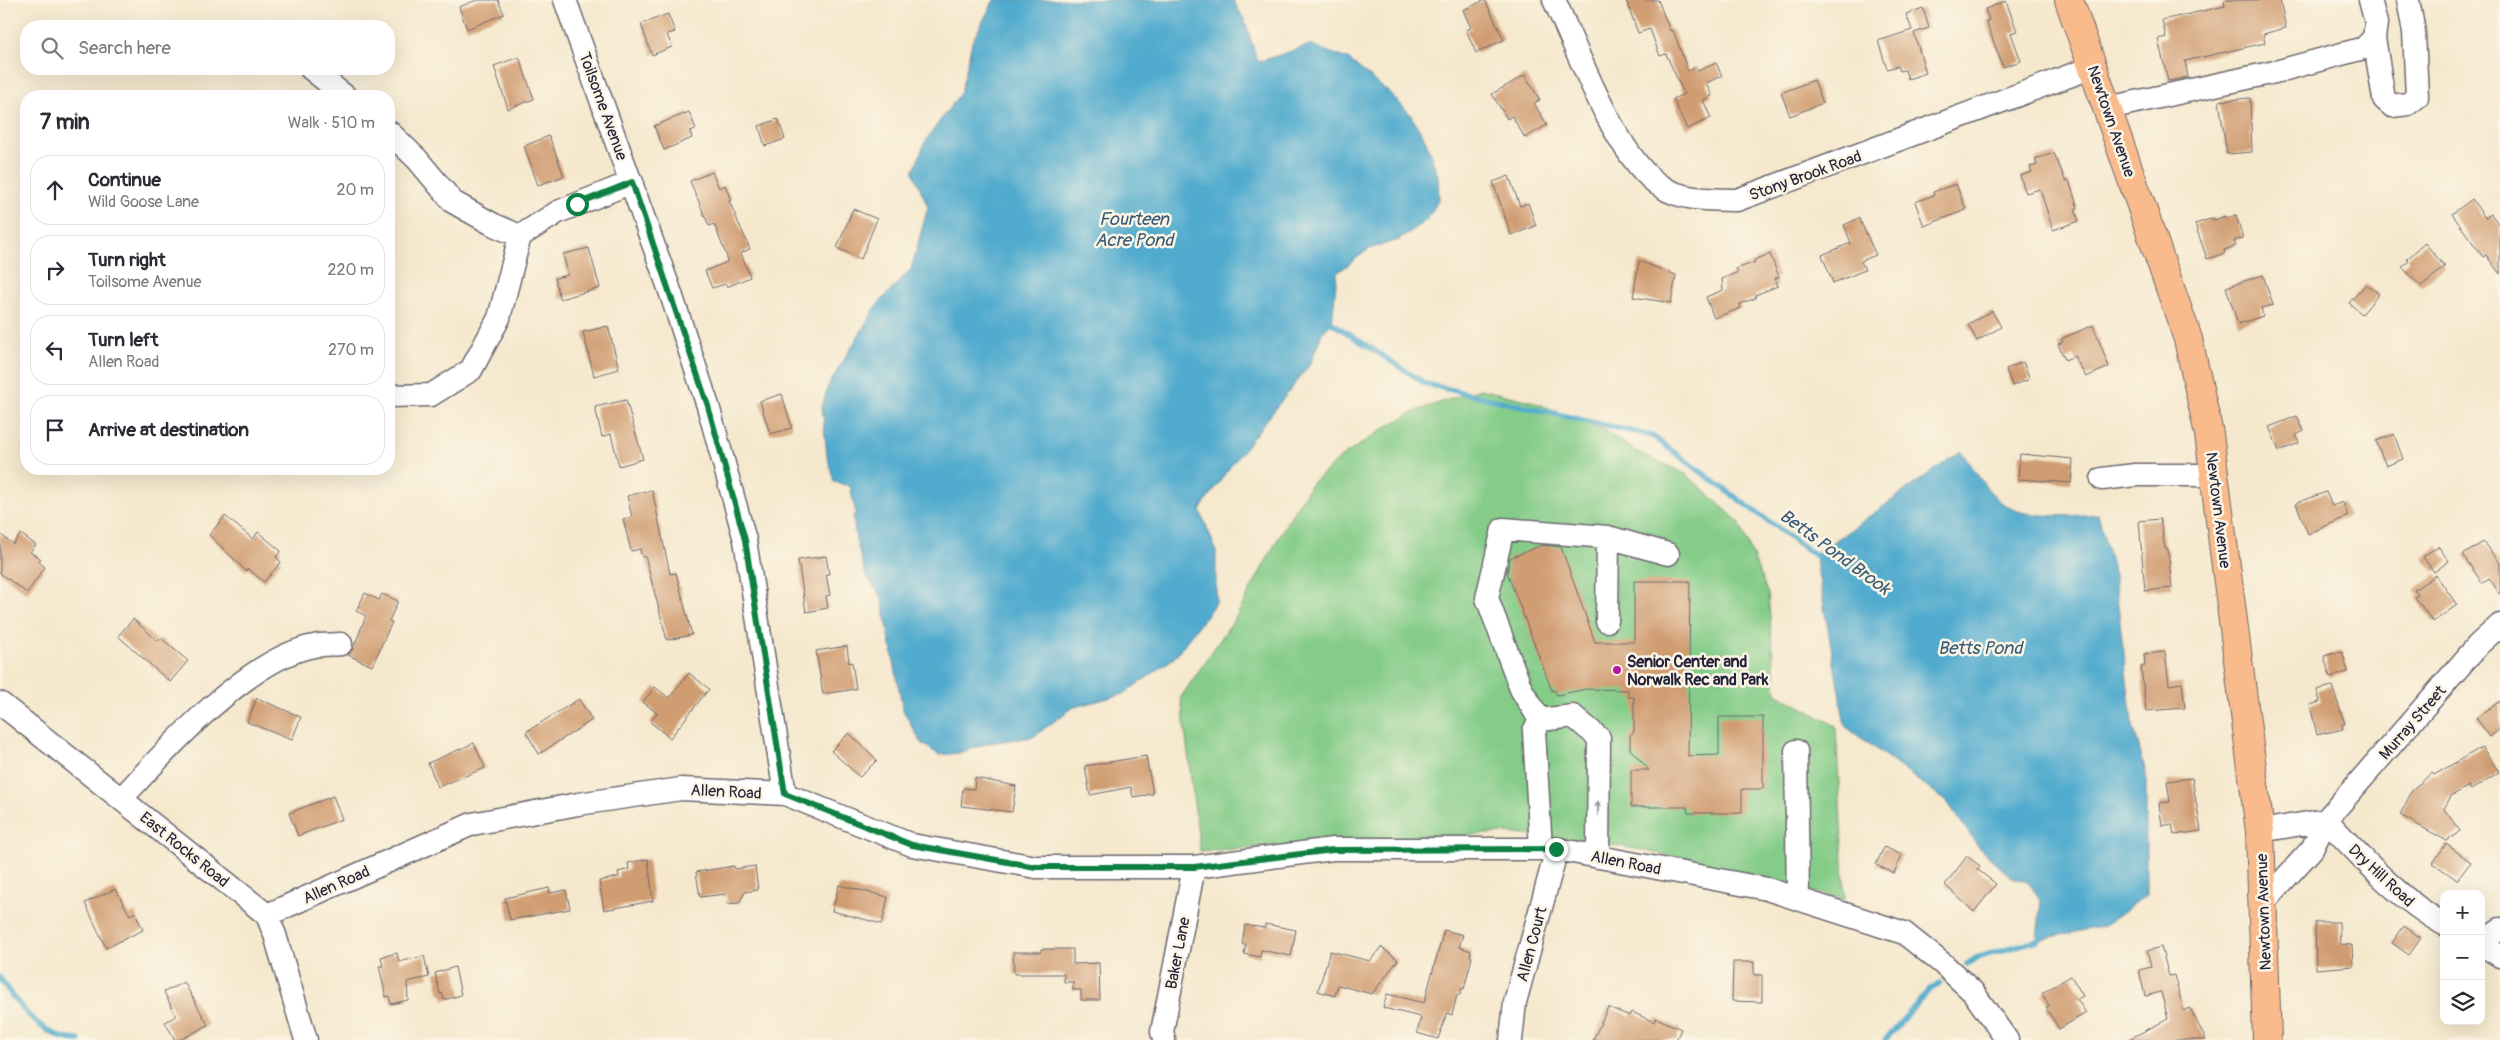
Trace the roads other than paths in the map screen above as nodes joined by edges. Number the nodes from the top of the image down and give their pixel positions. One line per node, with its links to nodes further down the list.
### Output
1 (565, 0): 12 (street, Toilsome Avenue)
2 (1554, 0): 7 (street, Stony Brook Road)
3 (2069, 0): 7 (main road, Newtown Avenue)
4 (2370, 0): 6 (street)
5 (2408, 0): 6 (street)
6 (2374, 38): 10 (street)
7 (2093, 68): 10 (main road, Newtown Avenue)
8 (319, 75): 9 (street)
9 (337, 90)
10 (2108, 108): 15 (main road, Newtown Avenue)
11 (395, 138): 13 (street)
12 (632, 182): 13 (street); 25 (street, Toilsome Avenue)
13 (520, 236): 14 (street)
14 (395, 396)
15 (2214, 475): 16 (street); 28 (main road, Newtown Avenue)
16 (2102, 479)
17 (1608, 537): 18 (street); 19 (street); 23 (street)
18 (1668, 554)
19 (1607, 621)
20 (2500, 625): 27 (street, Murray Street)
21 (341, 644): 26 (street)
22 (0, 704): 26 (street, East Rocks Road)
23 (1540, 720): 29 (street, Allen Court); 30 (street, one-way to 23)
24 (1796, 751): 32 (street)
25 (785, 794): 31 (street, Allen Road); 34 (street, Allen Road)
26 (122, 798): 34 (street, East Rocks Road)
27 (2326, 820): 28 (street); 33 (street, Murray Street); 35 (street, Dry Hill Road)
28 (2260, 831): 33 (main road, Newtown Avenue)
29 (1549, 849): 30 (street, Allen Road); 31 (street, Allen Road); 42 (street, Allen Court)
30 (1598, 857): 32 (street, Allen Road)
31 (1194, 867): 41 (street, Baker Lane)
32 (1798, 899): 43 (street, Allen Road)
33 (2262, 904): 44 (main road, Newtown Avenue)
34 (266, 915): 40 (street, East Rocks Road)
35 (2440, 922)
36 (2500, 929): 37 (street)
37 (2485, 940)
38 (2485, 946): 39 (street)
39 (2500, 956)
40 (306, 1040)
41 (1164, 1040)
42 (1511, 1040)
43 (2007, 1040)
44 (2267, 1040)

